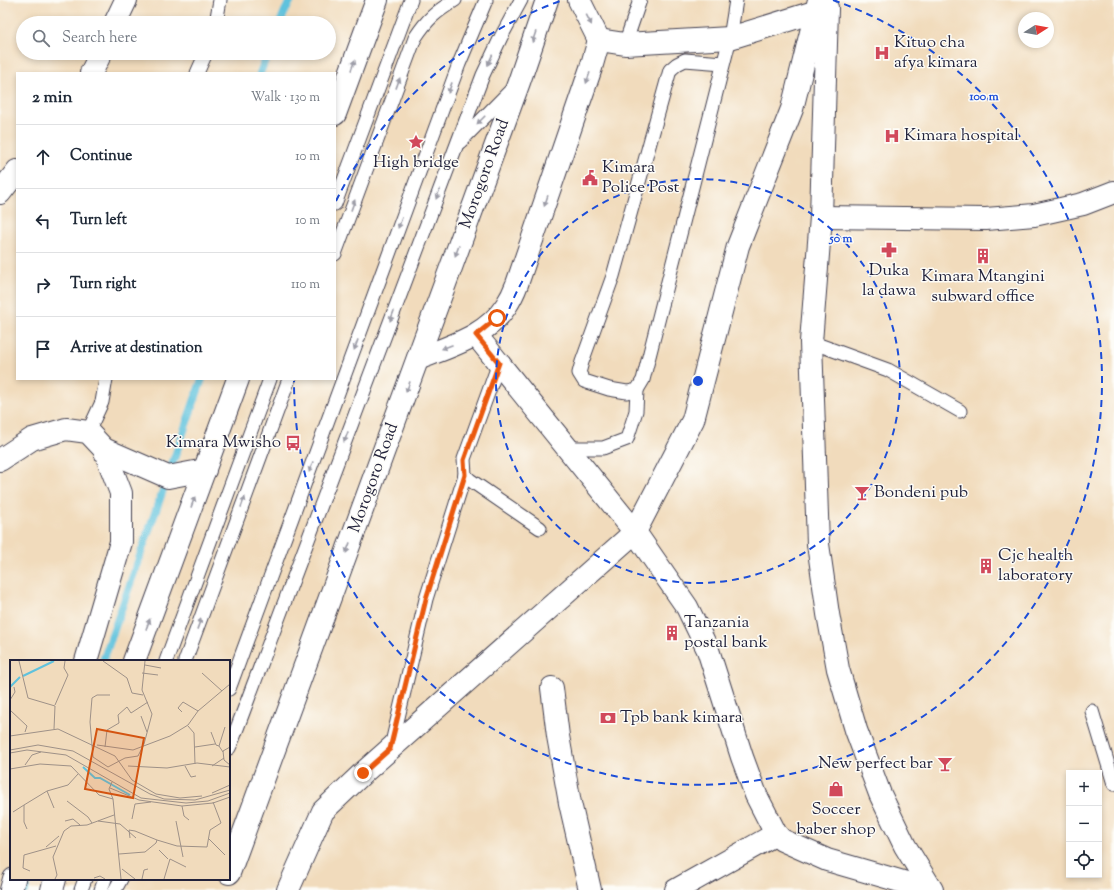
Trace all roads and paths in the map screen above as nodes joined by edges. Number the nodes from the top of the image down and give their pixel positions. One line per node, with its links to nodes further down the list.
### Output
1 (126, 0): 13 (main road)
2 (220, 0): 14 (lane)
3 (377, 0): 24 (main road, one-way to 3)
4 (411, 0): 29 (lane)
5 (456, 0): 31 (lane, one-way to 5)
6 (486, 0): 54 (lane, one-way to 54)
7 (521, 0): 25 (lane, Morogoro Road, one-way to 25)
8 (547, 0): 23 (main road, Morogoro Road, one-way to 23)
9 (578, 0): 16 (main road, one-way to 16)
10 (640, 0): 17 (lane)
11 (736, 0): 15 (lane)
12 (822, 5): 15 (main road); 30 (main road); 49 (main road)
13 (118, 16)
14 (217, 16)
15 (730, 38): 17 (main road); 20 (lane)
16 (599, 40): 17 (main road); 32 (main road, one-way to 32)
17 (625, 44)
18 (98, 60): 21 (main road)
19 (203, 60): 22 (lane)
20 (723, 63): 40 (lane); 40 (lane)
21 (92, 72)
22 (197, 72)
23 (519, 82): 25 (lane, Morogoro Road, one-way to 25); 34 (main road, Morogoro Road, one-way to 34)
24 (336, 111)
25 (456, 146): 57 (lane, Morogoro Road, one-way to 57)
26 (16, 172): 28 (main road)
27 (1114, 192): 30 (main road)
28 (0, 193)
29 (336, 201)
30 (821, 217): 33 (main road)
31 (336, 251)
32 (476, 335): 34 (main road, one-way to 34); 35 (main road)
33 (810, 342): 41 (lane); 77 (main road)
34 (418, 359): 61 (main road, Morogoro Road, one-way to 61)
35 (499, 363): 43 (main road); 47 (lane)
36 (106, 380): 42 (lane)
37 (238, 380): 46 (main road)
38 (270, 380): 52 (lane)
39 (289, 380): 53 (lane, one-way to 39)
40 (638, 390): 43 (lane)
41 (960, 411)
42 (88, 432): 44 (main road); 45 (main road)
43 (568, 448): 49 (main road)
44 (104, 449): 46 (main road); 50 (main road)
45 (0, 460)
46 (205, 470): 51 (main road, one-way to 46)
47 (465, 475): 48 (lane); 58 (lane)
48 (540, 528)
49 (635, 532): 58 (main road); 60 (main road)
50 (86, 660)
51 (134, 660)
52 (166, 660)
53 (185, 660)
54 (230, 686)
55 (552, 688): 75 (main road)
56 (1092, 711): 59 (lane)
57 (230, 746)
58 (390, 749): 74 (main road)
59 (1114, 784)
60 (776, 834): 76 (main road); 77 (main road)
61 (230, 870)
62 (14, 880): 68 (main road)
63 (55, 880): 69 (main road)
64 (85, 880): 70 (lane)
65 (105, 880): 71 (lane)
66 (120, 880): 72 (lane)
67 (227, 880): 73 (main road)
68 (12, 890)
69 (52, 890)
70 (81, 890)
71 (101, 890)
72 (115, 890)
73 (223, 890)
74 (288, 890)
75 (590, 890)
76 (676, 890)
77 (932, 890)

